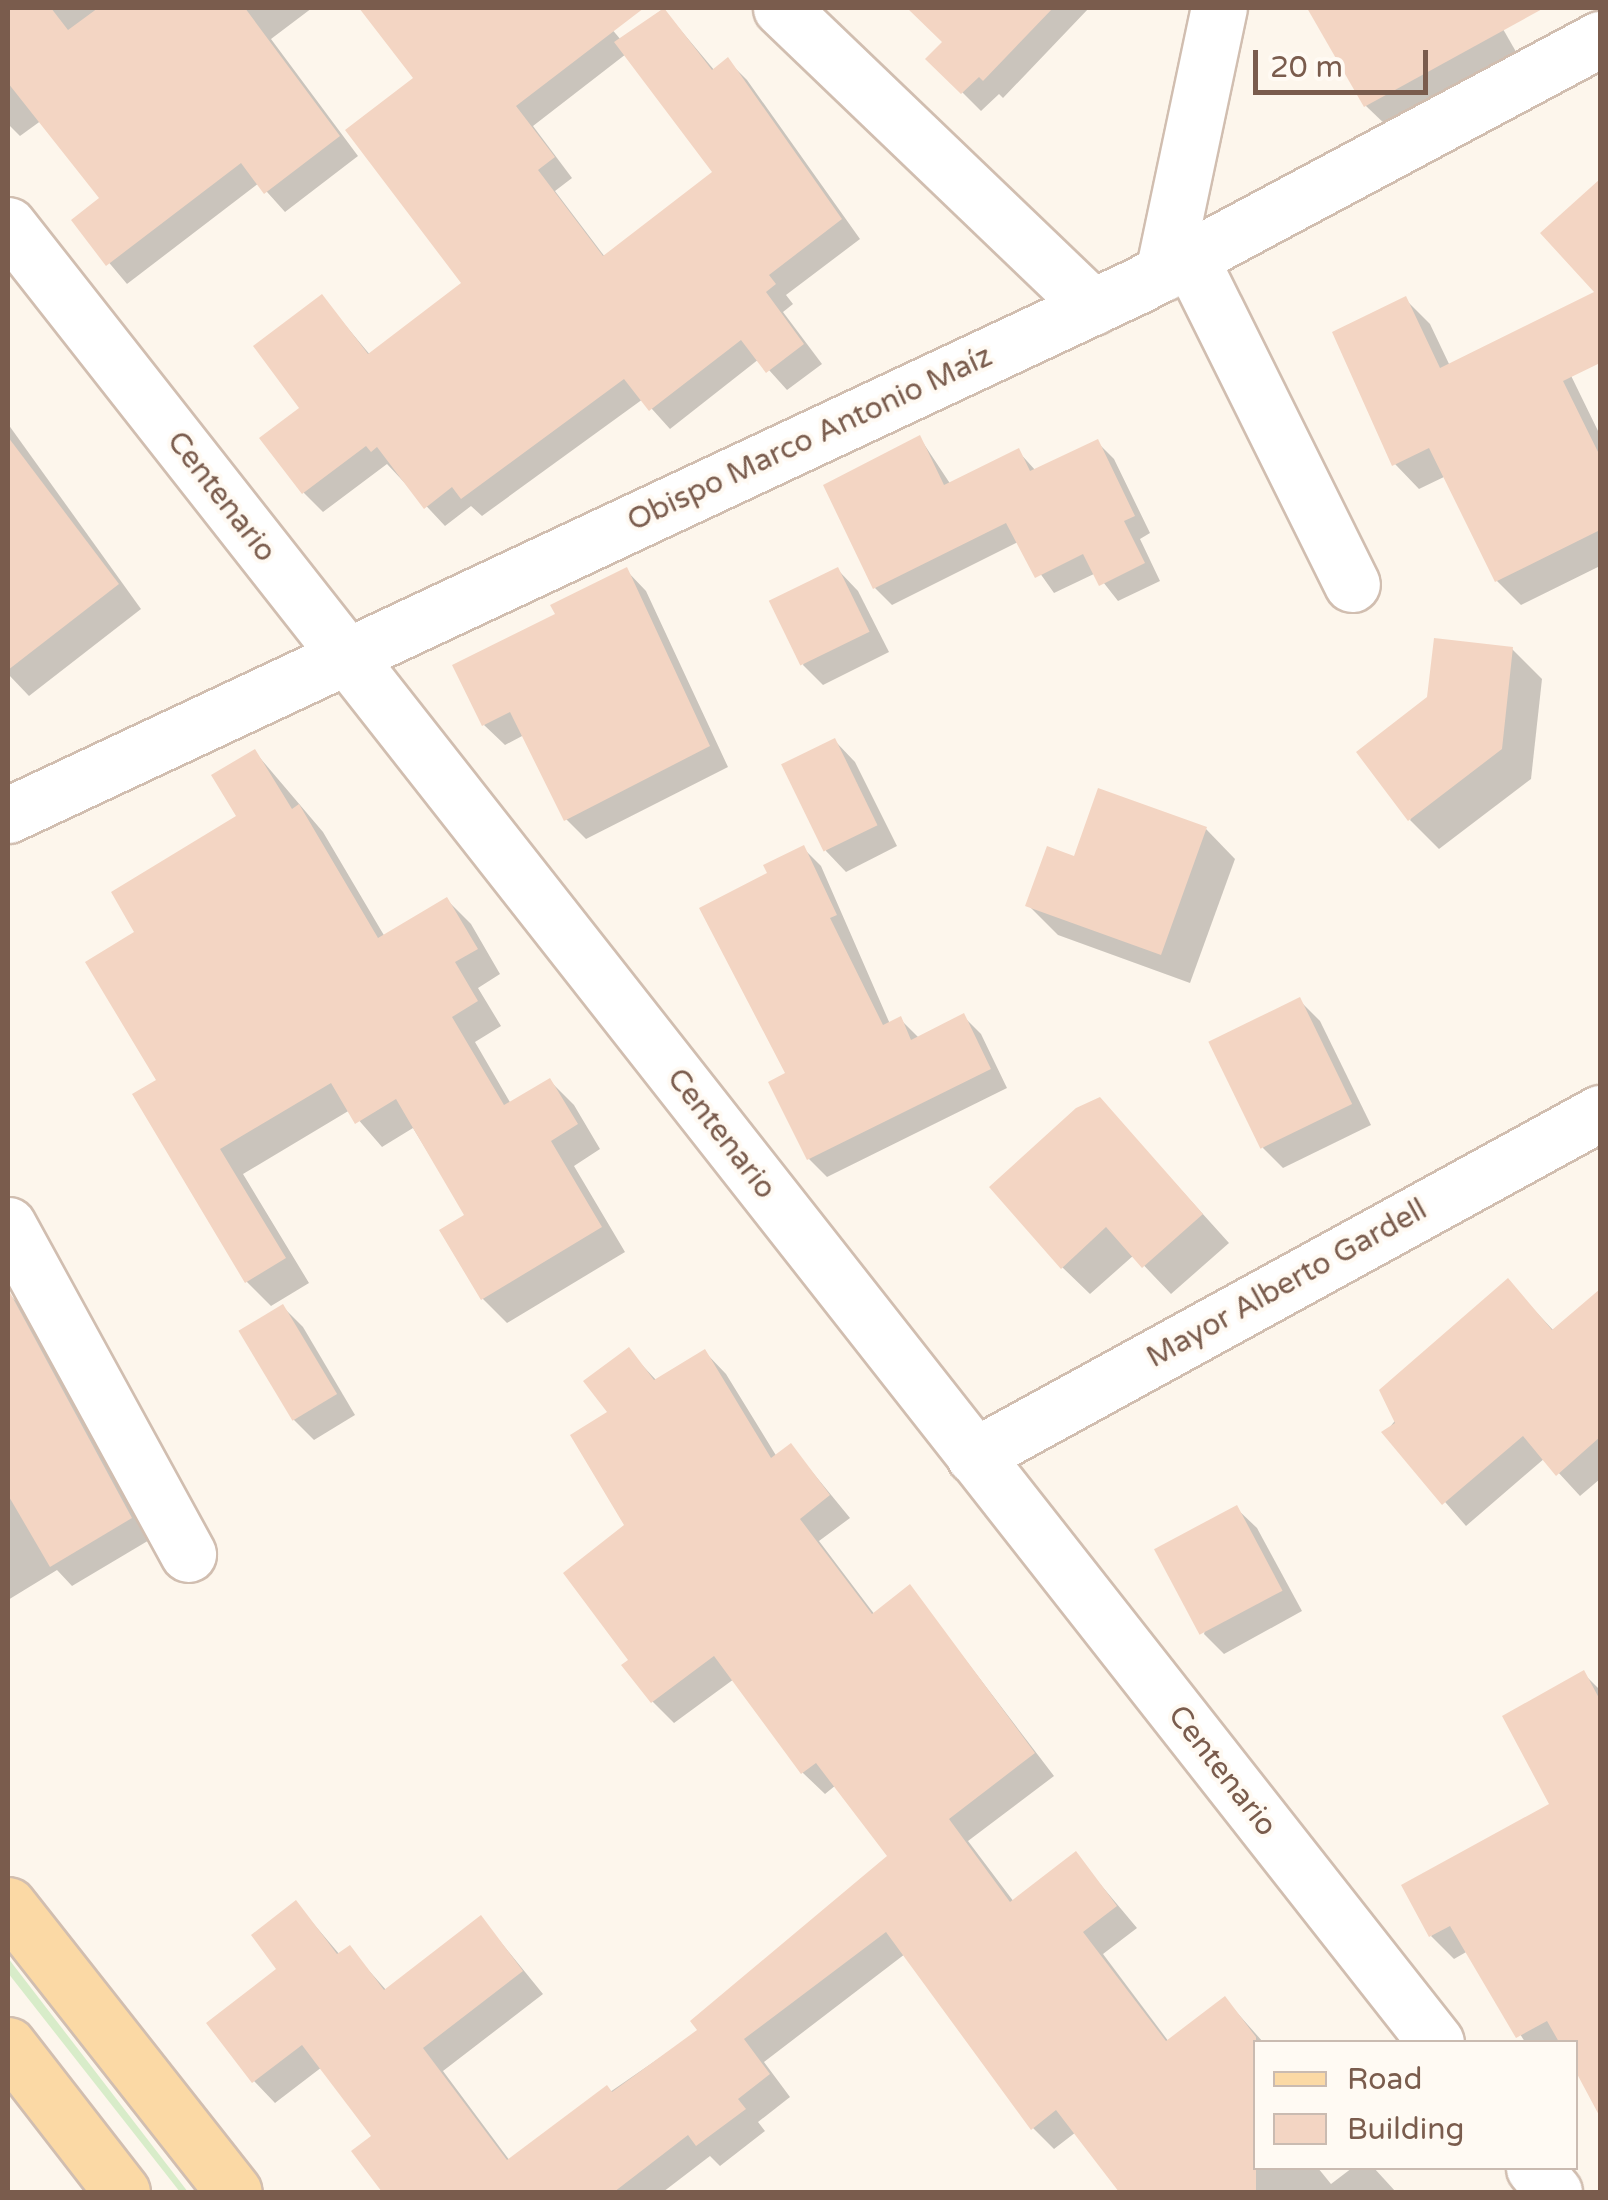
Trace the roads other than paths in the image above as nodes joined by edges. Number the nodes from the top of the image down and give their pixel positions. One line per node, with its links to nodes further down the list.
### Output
1 (781, 8): 6 (street)
2 (1219, 8): 5 (street)
3 (1600, 39): 5 (street, Obispo Marco Antonio Maíz)
4 (8, 225): 8 (street, Centenario)
5 (1176, 266): 6 (street, Obispo Marco Antonio Maíz); 7 (street)
6 (1093, 307): 8 (street, Obispo Marco Antonio Maíz)
7 (1352, 584)
8 (346, 656): 9 (street, Obispo Marco Antonio Maíz); 12 (street, Centenario)
9 (8, 815)
10 (1600, 1113): 12 (street, Mayor Alberto Gardell)
11 (8, 1224): 13 (street)
12 (974, 1456): 15 (street, Centenario)
13 (188, 1554)
14 (8, 1905): 19 (main road)
15 (1434, 2040)
16 (8, 2046): 18 (main road)
17 (1536, 2170): 20 (street)
18 (122, 2192)
19 (234, 2192)
20 (1554, 2192)

